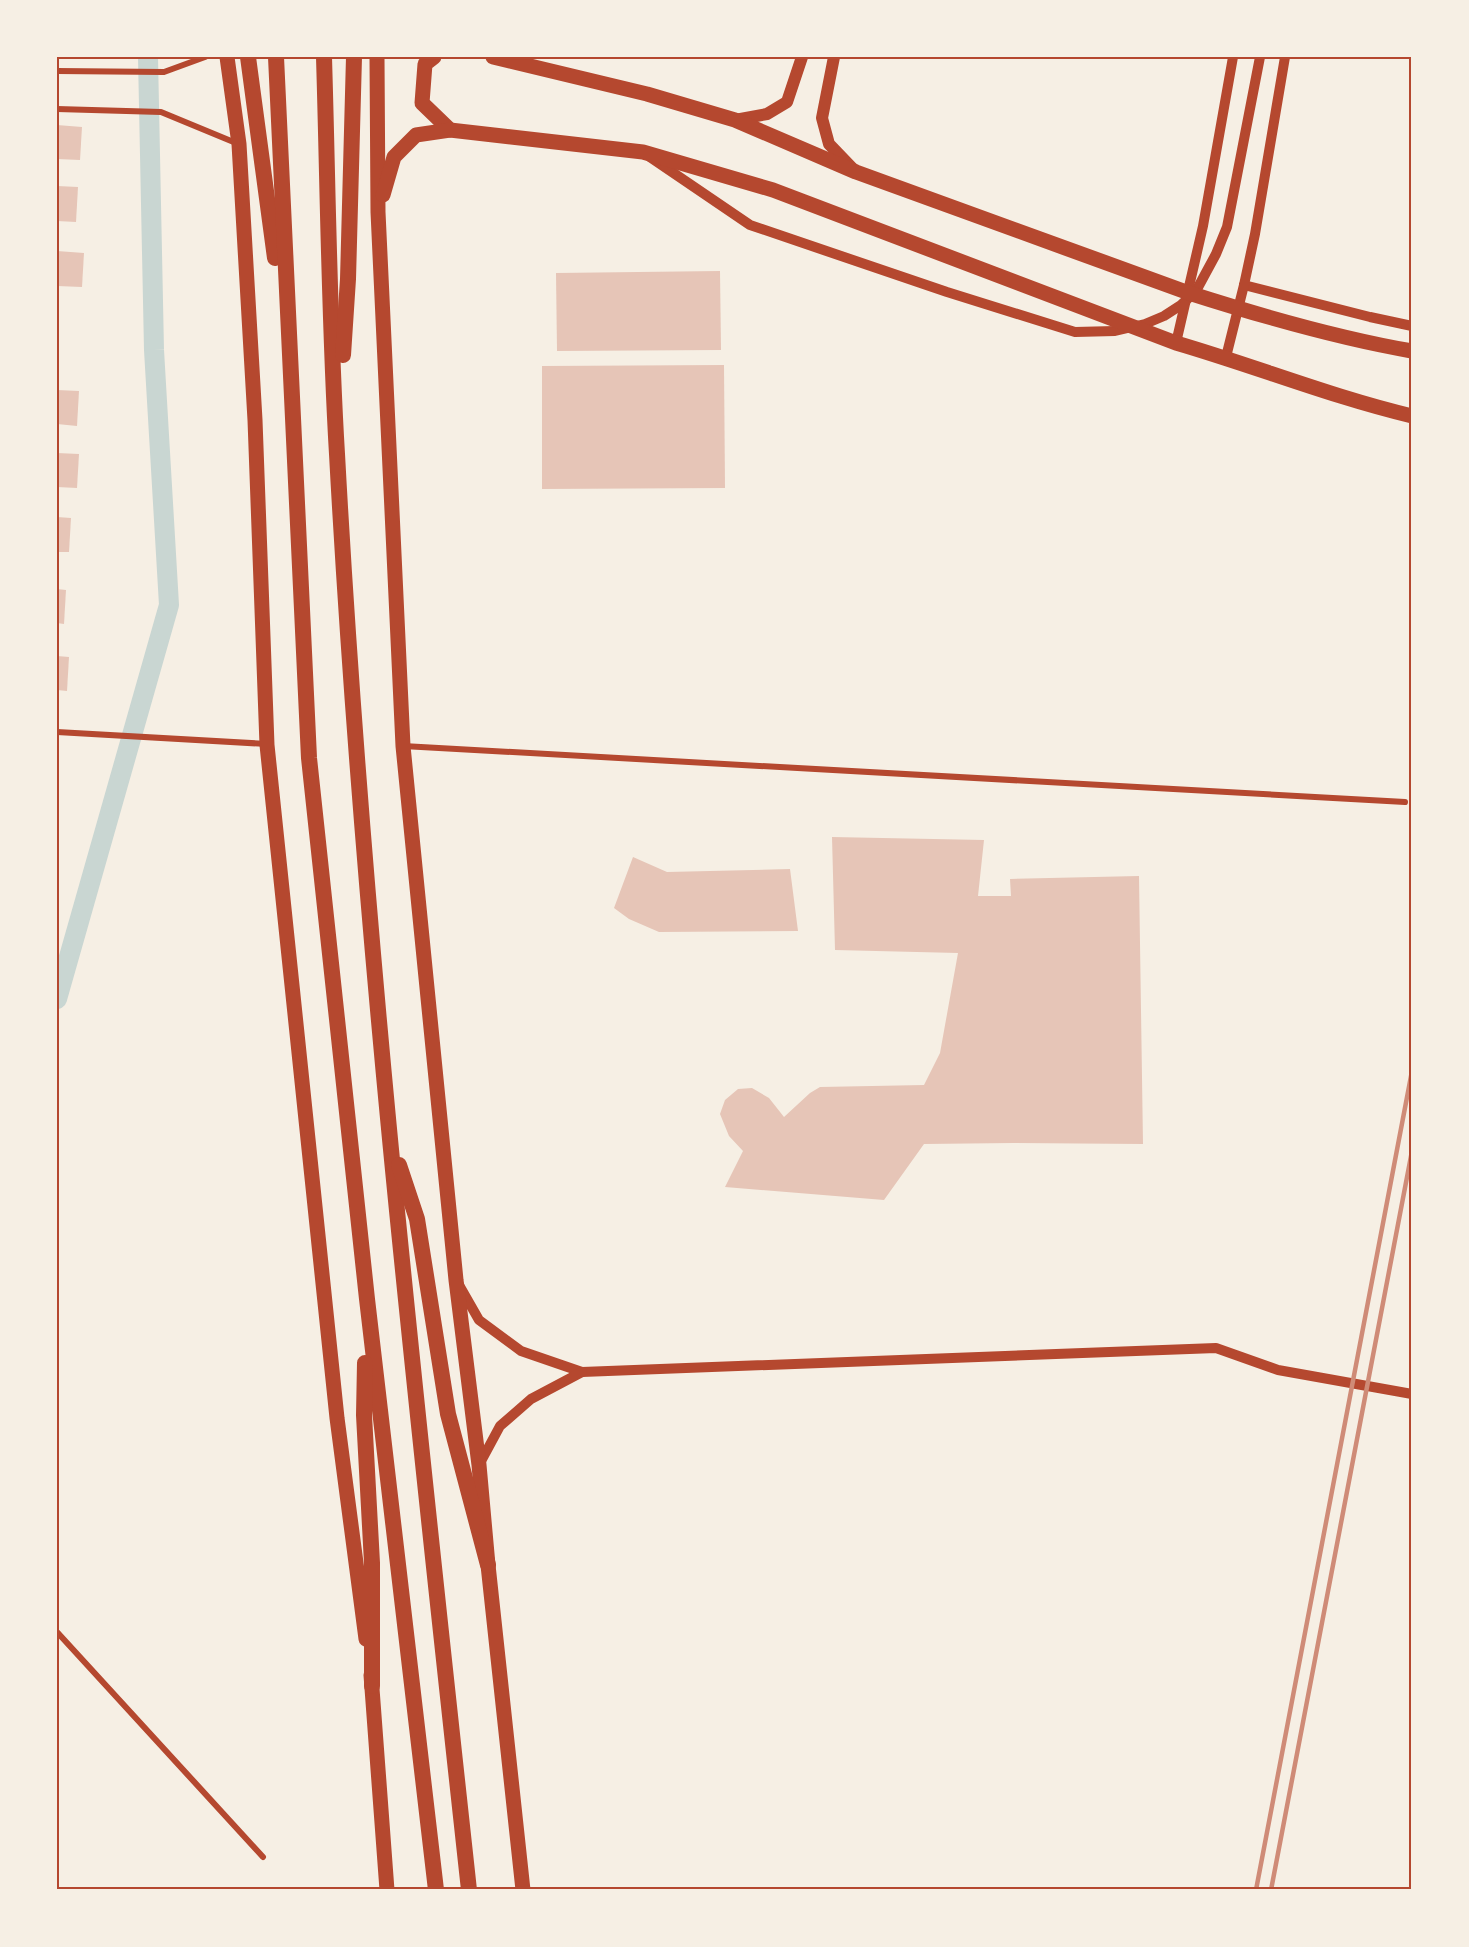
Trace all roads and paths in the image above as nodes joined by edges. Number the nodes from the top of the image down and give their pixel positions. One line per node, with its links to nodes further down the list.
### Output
1 (205, 57): 15 (street)
2 (227, 57): 19 (main road)
3 (248, 57): 30 (highway)
4 (276, 57): 30 (highway)
5 (324, 57): 32 (highway)
6 (354, 57): 32 (highway)
7 (376, 57): 22 (main road)
8 (434, 57): 18 (main road)
9 (493, 57): 17 (main road)
10 (802, 57): 17 (main road)
11 (834, 57): 21 (main road)
12 (1233, 57): 24 (street)
13 (1260, 57): 20 (street)
14 (1285, 57): 23 (street)
15 (57, 71)
16 (57, 109): 19 (street)
17 (735, 120): 21 (main road)
18 (450, 130): 20 (main road); 22 (main road)
19 (239, 144): 34 (main road)
20 (643, 152): 27 (main road)
21 (856, 171): 24 (main road)
22 (378, 212): 35 (main road)
23 (1244, 285): 25 (street); 26 (street)
24 (1188, 293): 25 (main road); 27 (street)
25 (1238, 308): 28 (main road); 29 (street)
26 (1412, 326)
27 (1176, 343): 29 (main road)
28 (1412, 351)
29 (1226, 357): 31 (main road)
30 (290, 377): 39 (highway)
31 (1412, 416)
32 (336, 451): 37 (highway)
33 (57, 732): 34 (street)
34 (267, 744): 45 (main road)
35 (403, 746): 36 (street); 38 (main road)
36 (1405, 802)
37 (388, 1131): 43 (highway); 49 (highway)
38 (456, 1281): 40 (street); 42 (main road)
39 (367, 1299): 45 (highway); 48 (highway)
40 (582, 1372): 41 (street); 42 (street)
41 (1412, 1394)
42 (479, 1465): 43 (main road)
43 (488, 1564): 50 (main road)
44 (57, 1632): 46 (street)
45 (372, 1686): 47 (main road)
46 (264, 1857)
47 (387, 1890)
48 (436, 1890)
49 (468, 1890)
50 (523, 1890)

